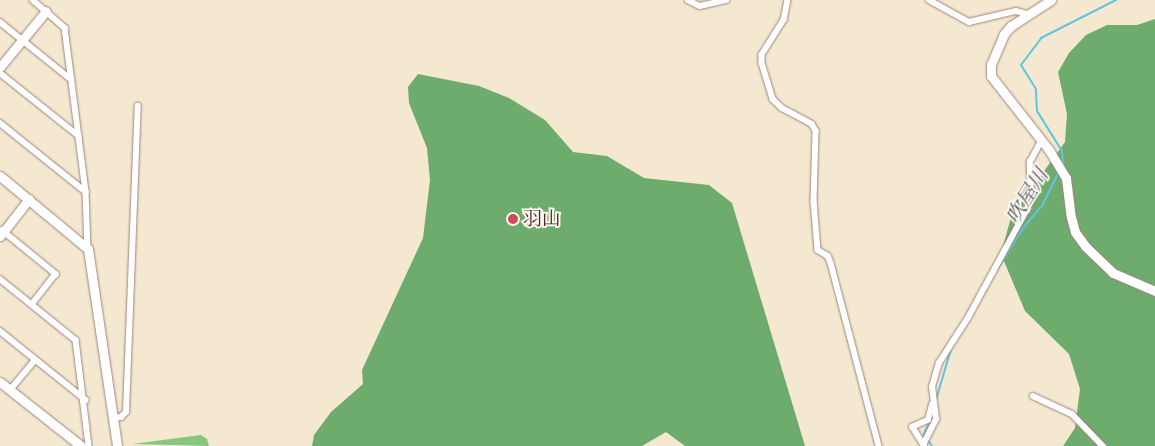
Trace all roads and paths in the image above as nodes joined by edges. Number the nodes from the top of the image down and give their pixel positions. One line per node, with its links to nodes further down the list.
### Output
1 (32, 0): 7 (street)
2 (688, 0): 3 (street)
3 (726, 0)
4 (788, 0): 38 (street)
5 (929, 0): 8 (street)
6 (1051, 0): 8 (street)
7 (46, 11): 10 (street); 13 (street)
8 (1027, 14): 17 (street)
9 (0, 22): 10 (street)
10 (22, 40): 11 (street); 13 (street)
11 (0, 67)
12 (0, 73): 16 (street)
13 (72, 80): 16 (street)
14 (138, 106): 33 (street)
15 (0, 123): 19 (street)
16 (79, 136): 19 (street)
17 (1041, 141): 24 (street); 34 (street)
18 (0, 176): 20 (street)
19 (86, 192): 22 (street)
20 (29, 199): 21 (street); 22 (street)
21 (1, 232): 25 (street)
22 (88, 249): 33 (street)
23 (0, 279): 25 (street)
24 (1155, 291)
25 (32, 305): 31 (street)
26 (0, 331): 27 (street)
27 (35, 360): 29 (street); 31 (street)
28 (0, 382): 29 (street)
29 (10, 390): 35 (street)
30 (1033, 396): 39 (street)
31 (86, 400): 36 (street)
32 (932, 405): 34 (street)
33 (112, 418): 37 (street)
34 (924, 445)
35 (81, 446)
36 (89, 446)
37 (117, 446)
38 (879, 446)
39 (1103, 446)

